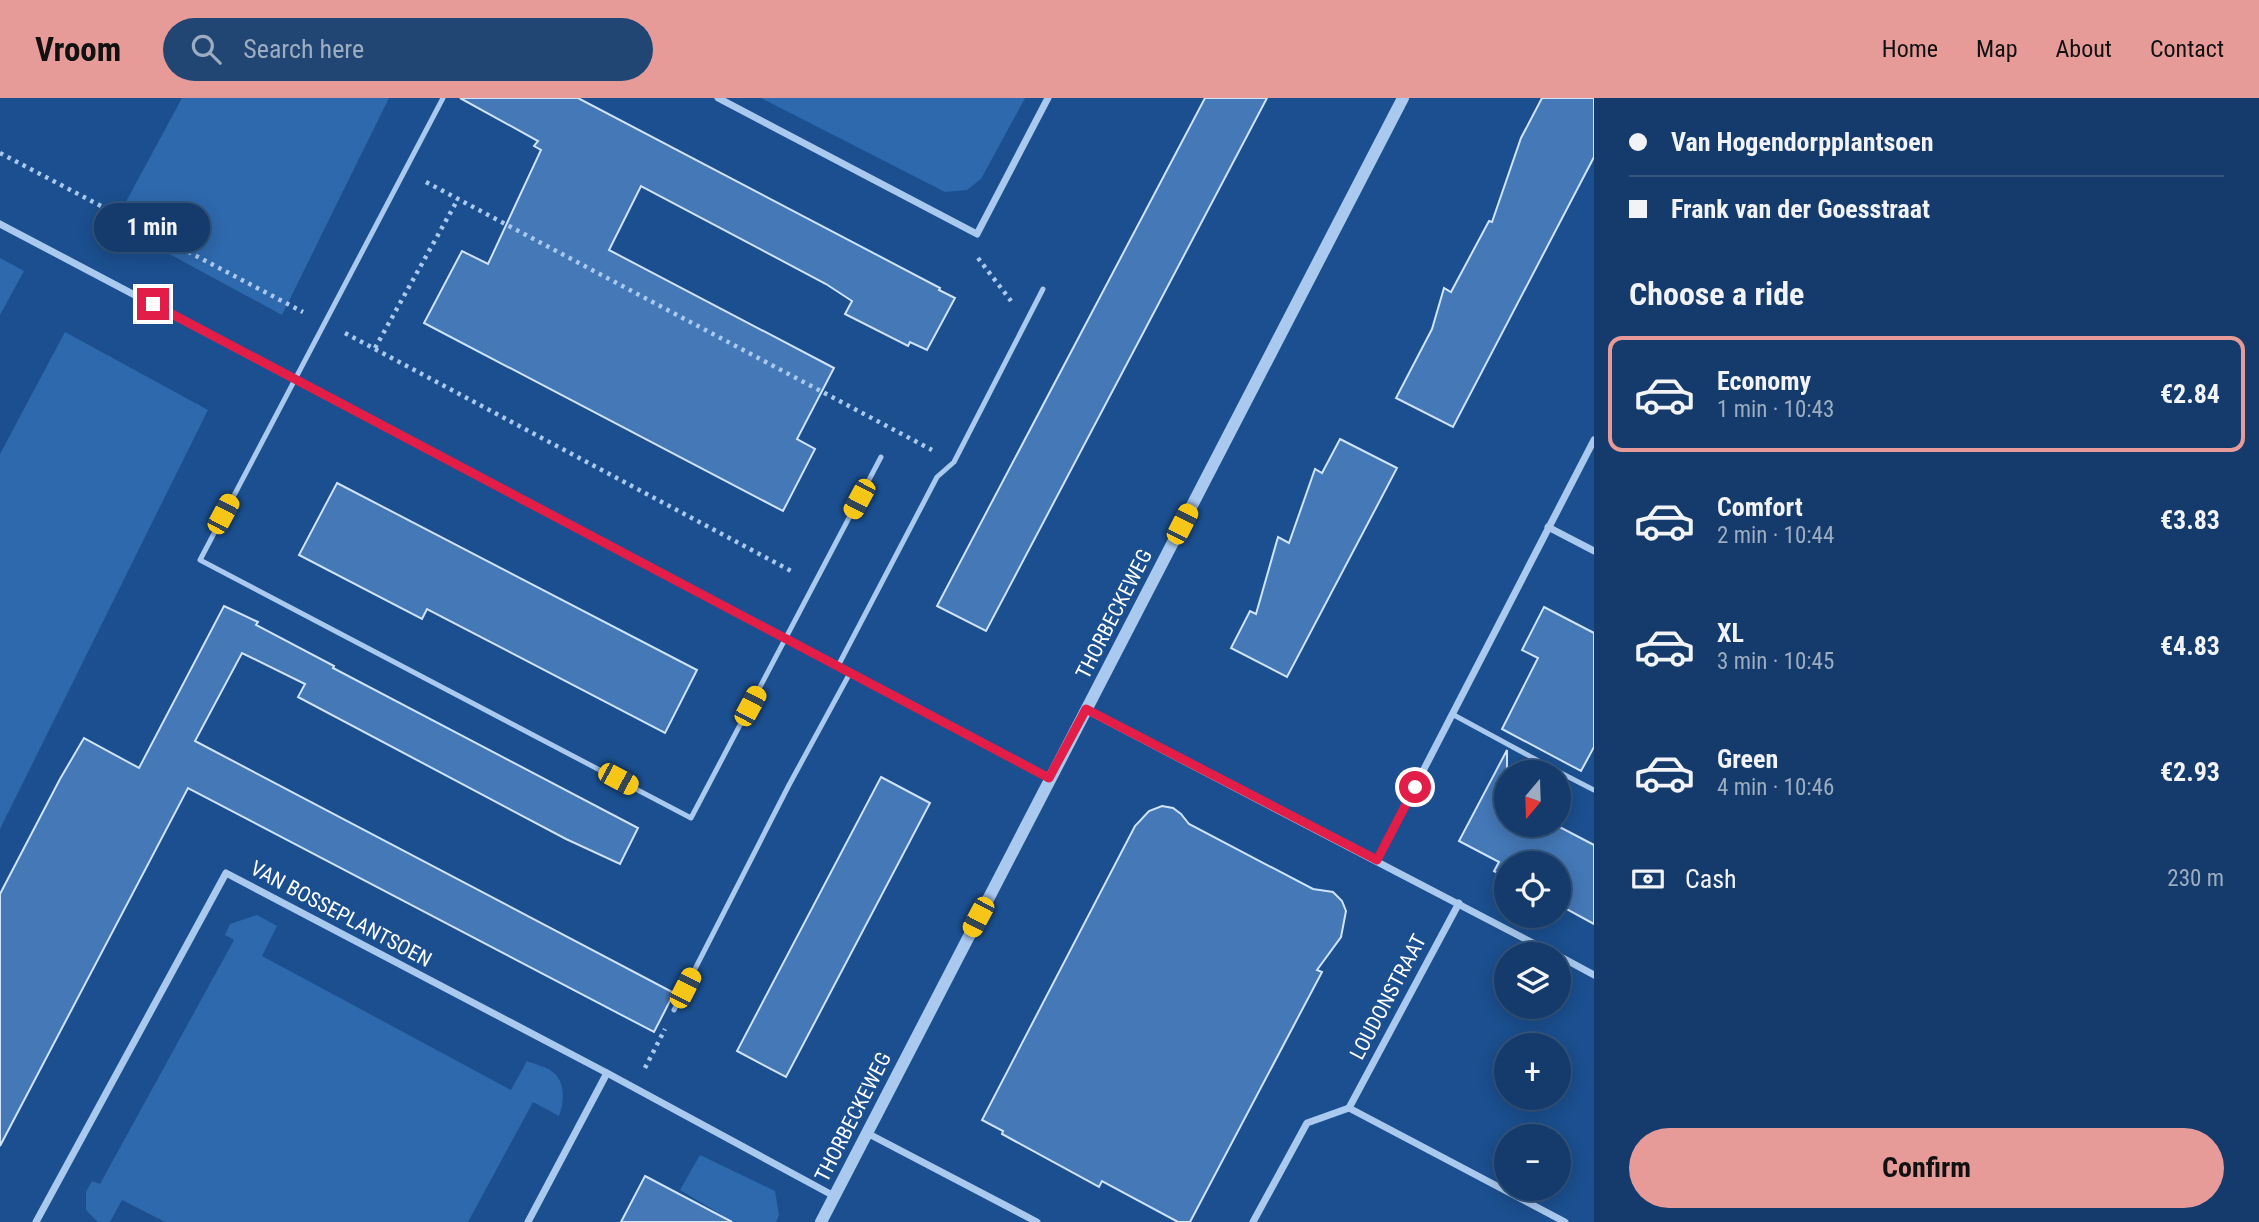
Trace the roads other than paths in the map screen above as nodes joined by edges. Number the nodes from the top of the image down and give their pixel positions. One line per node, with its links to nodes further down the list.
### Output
1 (443, 98): 7 (lane)
2 (718, 98): 3 (street)
3 (1048, 98)
4 (1403, 98): 15 (street, THORBECKEWEG)
5 (0, 224): 7 (street)
6 (1044, 289): 13 (lane)
7 (294, 379): 12 (street); 12 (lane)
8 (1594, 440): 10 (street)
9 (881, 457): 12 (lane)
10 (1548, 527): 11 (street); 16 (street)
11 (1594, 551)
12 (786, 638): 13 (street)
13 (838, 666): 14 (street)
14 (850, 673): 18 (street); 26 (lane)
15 (1086, 709): 18 (street, THORBECKEWEG); 21 (street)
16 (1452, 715): 17 (lane); 21 (street)
17 (1536, 760)
18 (1049, 778): 29 (street, THORBECKEWEG)
19 (1572, 779): 20 (lane)
20 (1594, 790)
21 (1377, 860): 22 (street)
22 (1459, 903): 23 (street); 28 (street, LOUDONSTRAAT)
23 (1532, 942)
24 (1571, 963): 25 (street)
25 (1594, 975)
26 (674, 1010)
27 (607, 1073): 30 (street, VAN BOSSEPLANTSOEN); 31 (street, VAN BOSSEPLANTSOEN); 32 (street)
28 (1349, 1108): 35 (street); 36 (street)
29 (867, 1133): 30 (street, THORBECKEWEG); 34 (street)
30 (834, 1196): 33 (street, THORBECKEWEG)
31 (36, 1222)
32 (528, 1222)
33 (821, 1222)
34 (1037, 1222)
35 (1253, 1222)
36 (1565, 1222)

